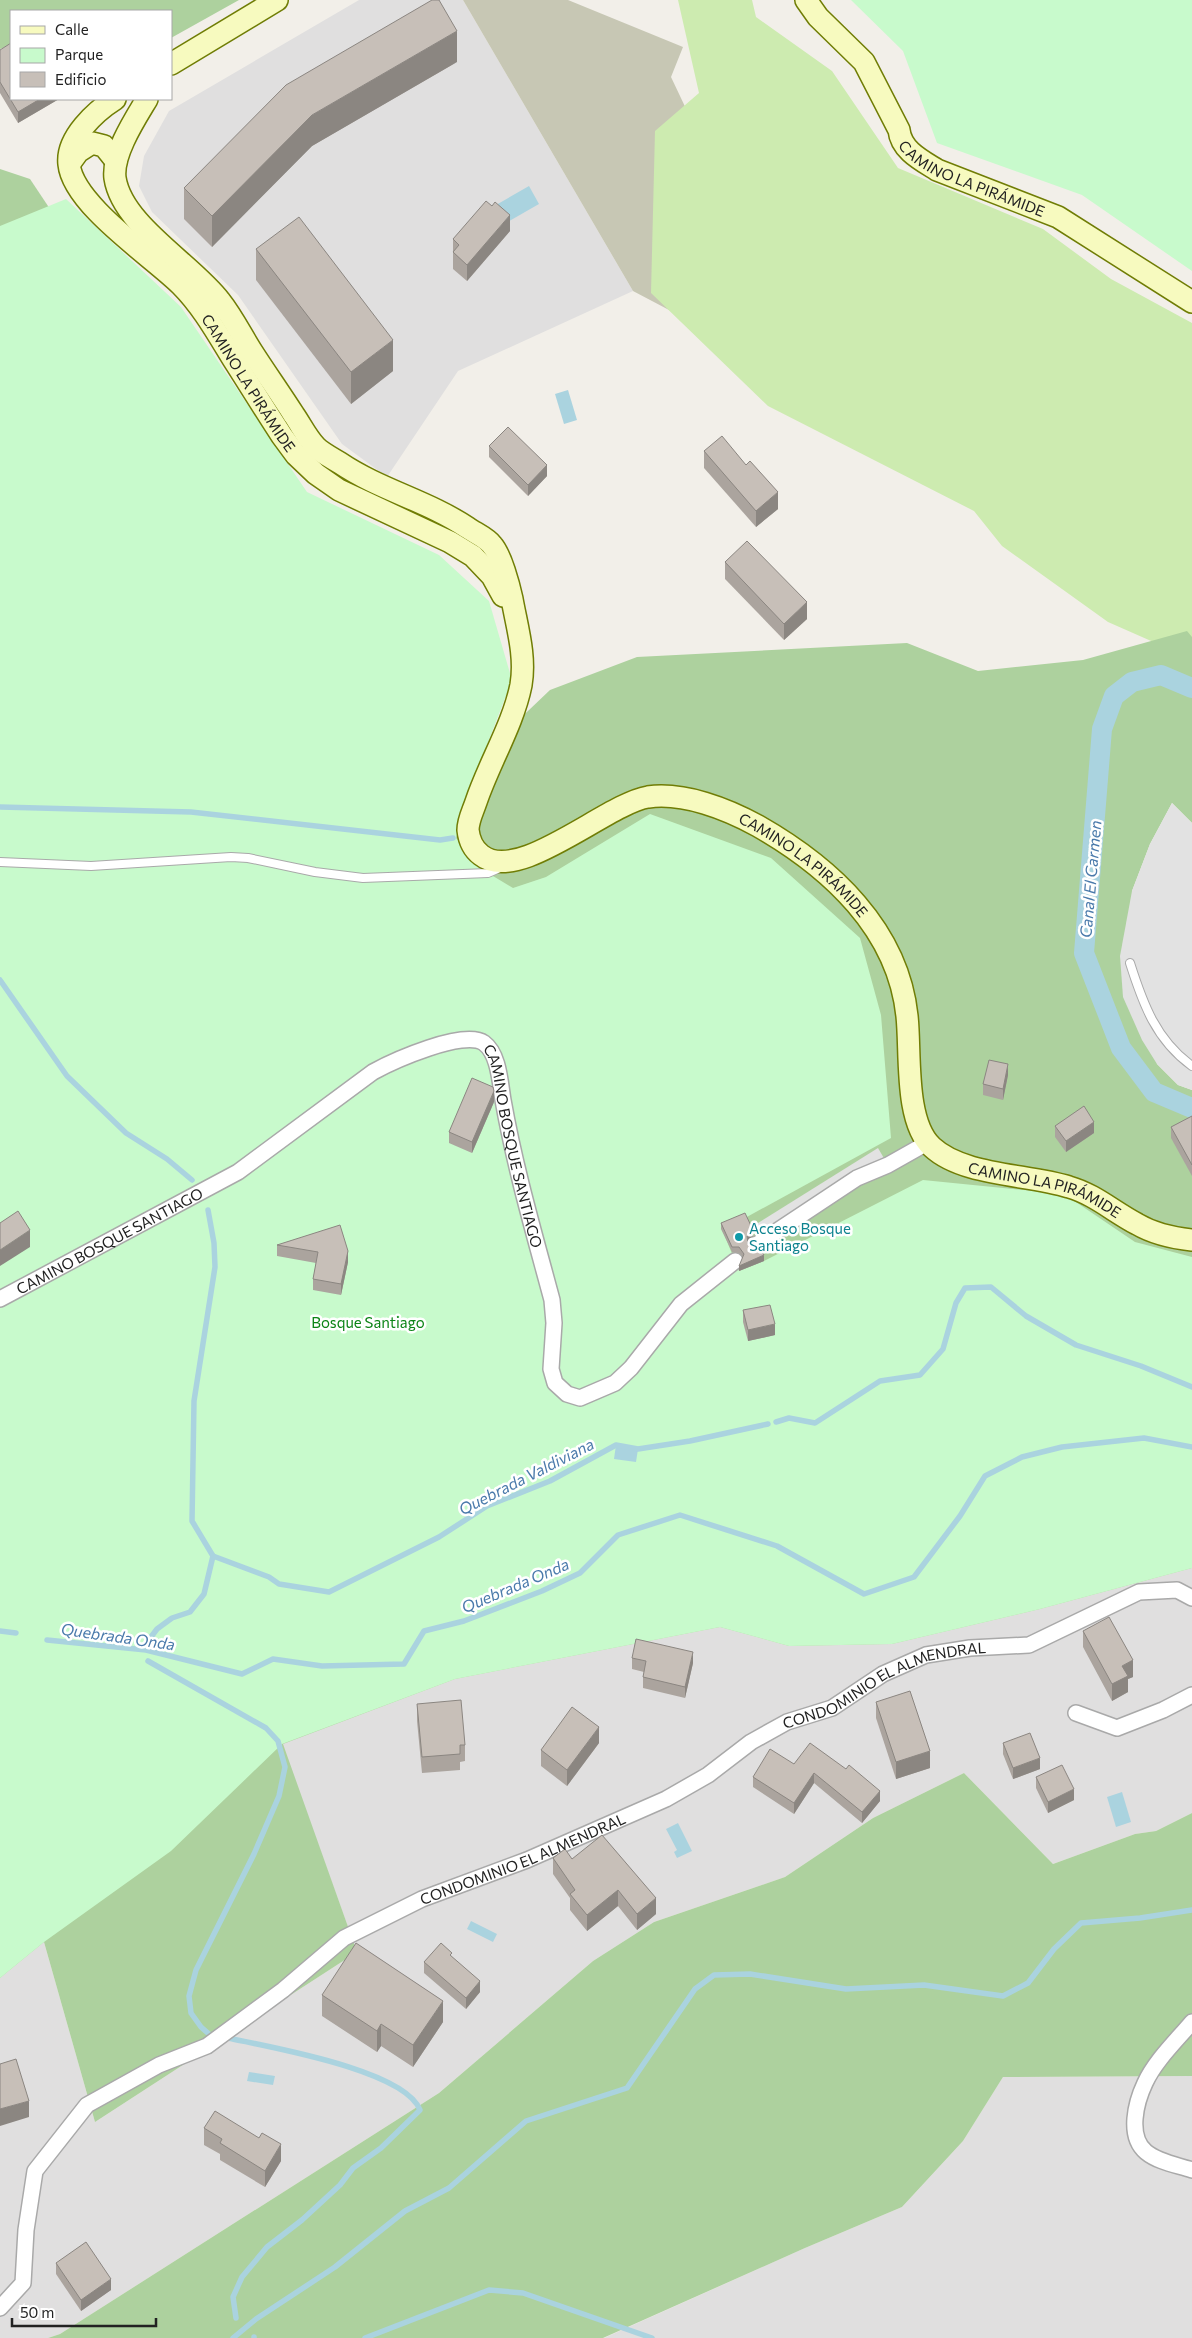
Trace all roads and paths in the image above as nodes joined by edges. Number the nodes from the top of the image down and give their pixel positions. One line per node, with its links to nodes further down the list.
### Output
1 (276, 0): 3 (street)
2 (806, 0): 8 (street, CAMINO LA PIRÁMIDE)
3 (172, 64)
4 (114, 100): 7 (street)
5 (146, 100): 6 (street)
6 (116, 162): 7 (street); 9 (street, CAMINO LA PIRÁMIDE)
7 (69, 164): 9 (street, CAMINO LA PIRÁMIDE)
8 (1192, 302)
9 (516, 621): 10 (street, CAMINO LA PIRÁMIDE)
10 (515, 861): 11 (lane); 14 (street, CAMINO LA PIRÁMIDE)
11 (0, 862)
12 (1130, 963): 13 (lane)
13 (1192, 1066)
14 (927, 1143): 15 (street, CAMINO LA PIRÁMIDE); 16 (street)
15 (1192, 1240)
16 (756, 1245)
17 (735, 1261): 18 (street, CAMINO BOSQUE SANTIAGO)
18 (0, 1299)
19 (1192, 1598): 24 (street, CONDOMINIO EL ALMENDRAL)
20 (1192, 1695): 21 (street)
21 (1076, 1714)
22 (1192, 2022): 23 (street)
23 (1192, 2170)
24 (0, 2308)

